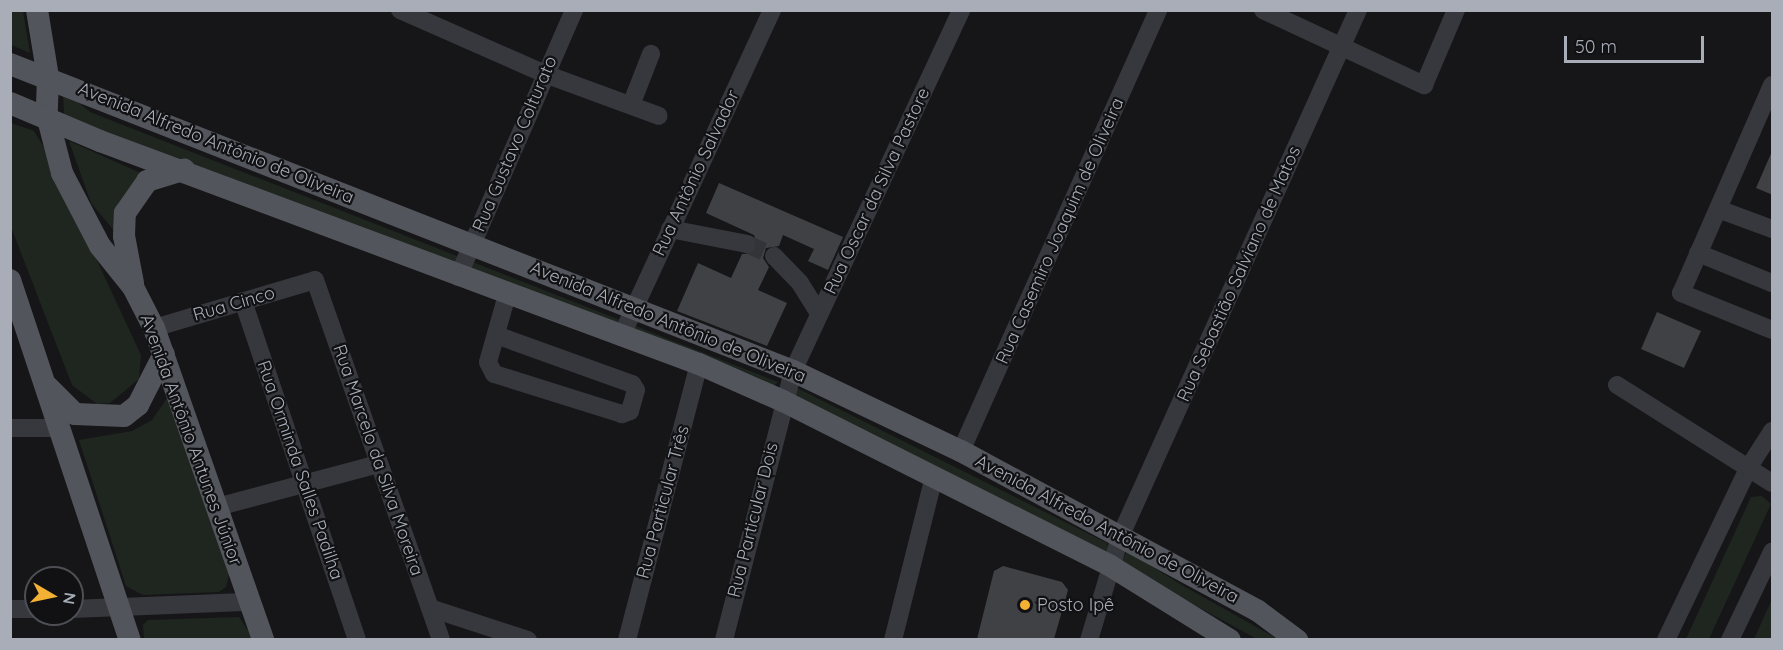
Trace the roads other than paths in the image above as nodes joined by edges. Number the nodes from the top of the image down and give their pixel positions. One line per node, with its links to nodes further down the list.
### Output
1 (37, 10): 14 (main road, Avenida Antônio Antunes Júnior)
2 (400, 10): 13 (street)
3 (574, 10): 13 (street, Rua Gustavo Colturato)
4 (772, 10): 22 (street, Rua Antônio Salvador)
5 (961, 10): 36 (street, Rua Oscar da Silva Pastore)
6 (1158, 10): 50 (street, Rua Casemiro Joaquim de Oliveira)
7 (1263, 10): 10 (street)
8 (1358, 10): 10 (street, Rua Sebastião Salviano de Matos)
9 (1456, 10): 10 (street)
10 (1342, 47): 57 (street, Rua Sebastião Salviano de Matos)
11 (651, 54): 17 (street)
12 (10, 64): 14 (main road, Avenida Alfredo Antônio de Oliveira)
13 (545, 74): 17 (street); 25 (street, Rua Gustavo Colturato)
14 (48, 77): 18 (main road, Avenida Antônio Antunes Júnior); 25 (main road, Avenida Alfredo Antônio de Oliveira)
15 (1773, 86): 21 (street)
16 (10, 103): 18 (main road, Avenida Alfredo Antônio de Oliveira)
17 (630, 105): 19 (street)
18 (47, 115): 20 (main road, Avenida Alfredo Antônio de Oliveira); 32 (main road, Avenida Antônio Antunes Júnior)
19 (659, 116)
20 (184, 170): 28 (main road, Avenida Alfredo Antônio de Oliveira); 32 (main road)
21 (1718, 209): 23 (street); 26 (street)
22 (670, 229): 24 (street); 35 (street, Rua Antônio Salvador)
23 (1773, 229)
24 (747, 244)
25 (471, 245): 28 (street, Rua Gustavo Colturato); 35 (main road, Avenida Alfredo Antônio de Oliveira)
26 (1698, 253): 31 (street); 38 (street)
27 (774, 256): 36 (street)
28 (458, 277): 33 (main road, Avenida Alfredo Antônio de Oliveira)
29 (10, 280): 44 (main road)
30 (315, 280): 34 (street, Rua Cinco); 51 (street, Rua Marcelo da Silva Moreira)
31 (1773, 283)
32 (133, 287): 37 (main road, Avenida Antônio Antunes Júnior)
33 (507, 295): 39 (street); 40 (main road, Avenida Alfredo Antônio de Oliveira)
34 (243, 301): 37 (street, Rua Cinco); 54 (street, Rua Orminda Salles Padilha)
35 (633, 308): 40 (street, Rua Antônio Salvador); 43 (main road, Avenida Alfredo Antônio de Oliveira)
36 (819, 314): 43 (street, Rua Oscar da Silva Pastore)
37 (154, 328): 41 (main road, Avenida Antônio Antunes Júnior)
38 (1773, 330)
39 (496, 335): 39 (street)
40 (621, 337): 42 (main road, Avenida Alfredo Antônio de Oliveira)
41 (164, 354): 44 (main road); 56 (main road, Avenida Antônio Antunes Júnior)
42 (699, 364): 46 (main road, Avenida Alfredo Antônio de Oliveira); 69 (street, Rua Particular Três)
43 (792, 371): 46 (street, Rua Oscar da Silva Pastore); 50 (main road, Avenida Alfredo Antônio de Oliveira)
44 (43, 380): 48 (main road)
45 (1617, 385): 52 (street)
46 (783, 401): 53 (main road, Avenida Alfredo Antônio de Oliveira); 70 (street, Rua Particular Dois)
47 (10, 428): 48 (street)
48 (57, 428): 61 (main road)
49 (1773, 431): 52 (street)
50 (961, 451): 57 (main road, Avenida Alfredo Antônio de Oliveira)
51 (379, 464): 54 (street); 62 (street, Rua Marcelo da Silva Moreira)
52 (1749, 467): 55 (street); 75 (street)
53 (934, 477): 59 (main road, Avenida Alfredo Antônio de Oliveira); 71 (street)
54 (305, 483): 56 (street); 66 (street, Rua Orminda Salles Padilha)
55 (1773, 483)
56 (217, 507): 60 (main road, Avenida Antônio Antunes Júnior)
57 (1120, 537): 59 (street, Rua Sebastião Salviano de Matos); 74 (main road, Avenida Alfredo Antônio de Oliveira)
58 (1773, 552): 76 (street)
59 (1109, 565): 72 (street, Rua Sebastião Salviano de Matos); 73 (main road, Avenida Alfredo Antônio de Oliveira)
60 (249, 602): 61 (street); 65 (main road, Avenida Antônio Antunes Júnior)
61 (120, 608): 63 (street); 64 (main road)
62 (430, 608): 67 (street, Rua Marcelo da Silva Moreira); 68 (street)
63 (84, 609)
64 (130, 639)
65 (263, 639)
66 (357, 639)
67 (441, 639)
68 (528, 639)
69 (627, 639)
70 (724, 639)
71 (893, 639)
72 (1089, 639)
73 (1230, 639)
74 (1297, 639)
75 (1666, 639)
76 (1730, 639)

